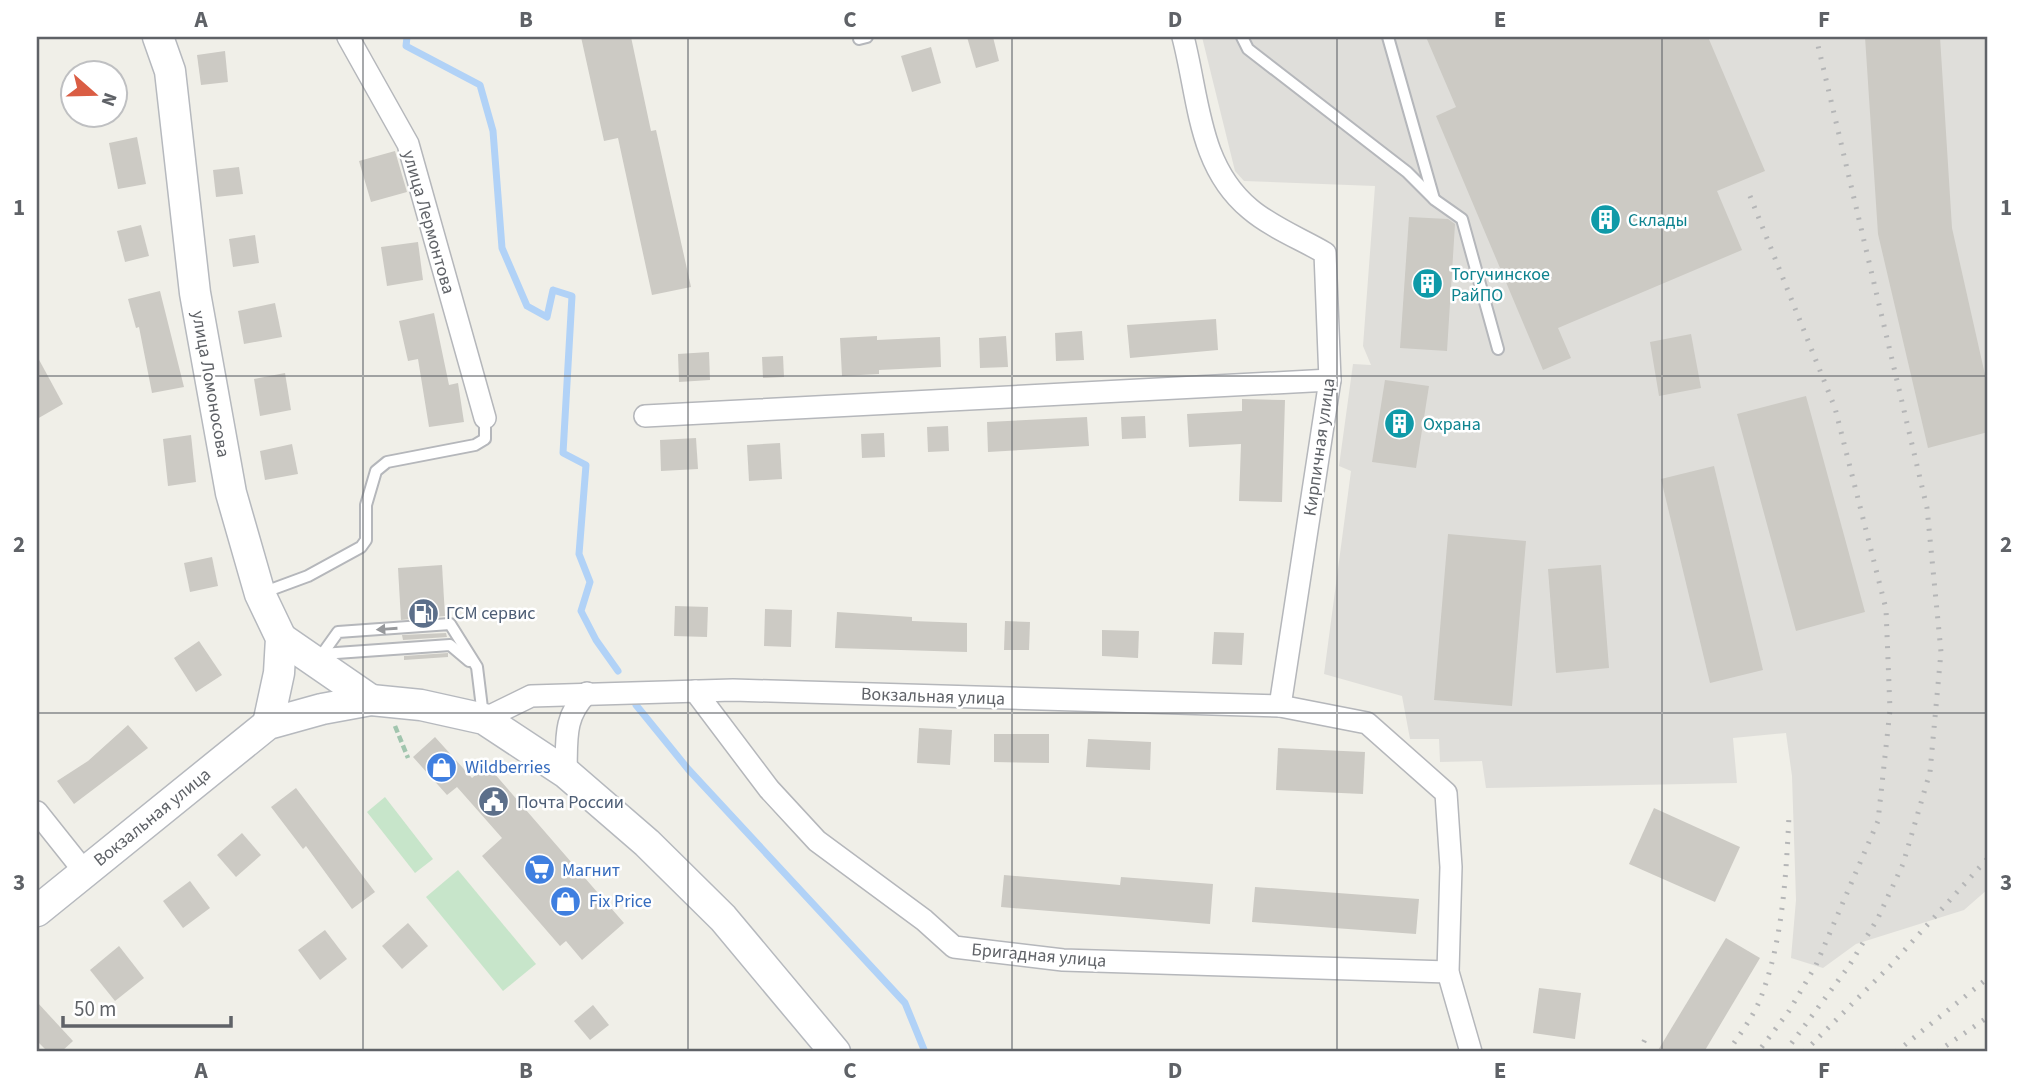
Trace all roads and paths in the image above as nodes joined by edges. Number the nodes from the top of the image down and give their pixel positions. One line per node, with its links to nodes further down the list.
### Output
1 (158, 37): 11 (main road, улица Ломоносова)
2 (348, 37): 10 (street, улица Лермонтова)
3 (1183, 37): 8 (street, Кирпичная улица)
4 (1242, 37): 6 (lane)
5 (1388, 37): 6 (lane)
6 (1435, 200): 7 (lane)
7 (1498, 349)
8 (1330, 380): 9 (street); 18 (street, Кирпичная улица)
9 (645, 416)
10 (485, 418): 11 (lane)
11 (260, 594): 12 (main road, улица Ломоносова)
12 (281, 638): 13 (main road); 20 (main road, улица Ломоносова)
13 (319, 659): 14 (lane); 14 (lane, one-way to 13); 17 (main road)
14 (477, 667): 19 (lane)
15 (695, 691): 16 (street, Вокзальная улица); 18 (street, Вокзальная улица); 25 (street, Бригадная улица)
16 (587, 693): 19 (street, Вокзальная улица); 21 (street)
17 (371, 701): 19 (main road); 20 (main road)
18 (1280, 706): 25 (street, Вокзальная улица)
19 (484, 719): 21 (main road)
20 (268, 724): 23 (main road, Вокзальная улица)
21 (566, 773): 26 (main road)
22 (37, 812): 23 (street)
23 (84, 871): 24 (main road, Вокзальная улица)
24 (37, 911)
25 (1448, 972): 27 (street, Вокзальная улица)
26 (835, 1052)
27 (1471, 1052)

